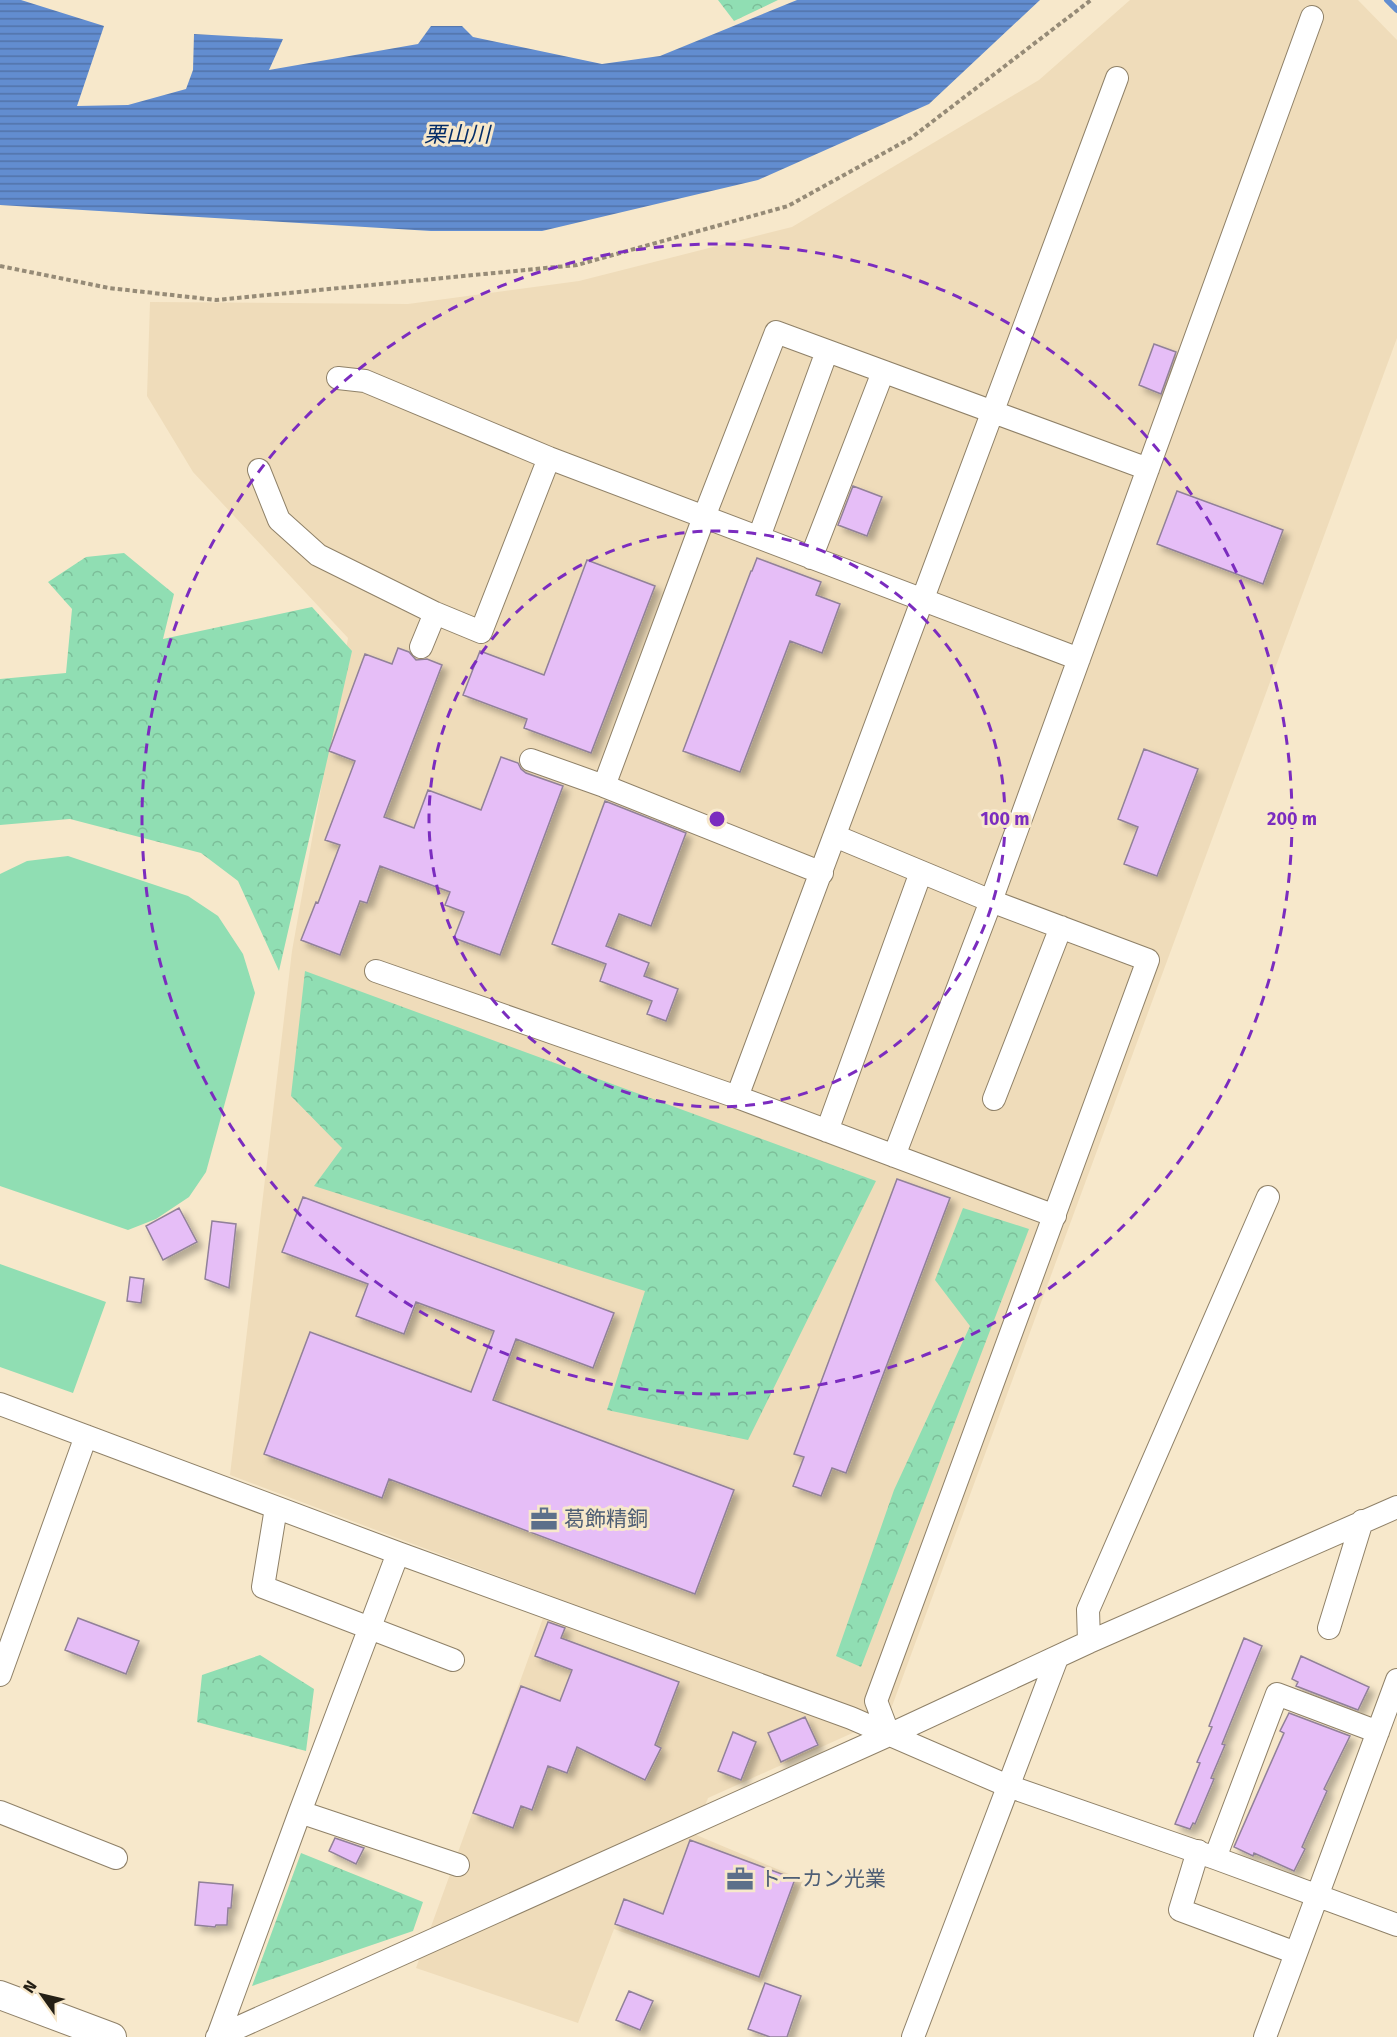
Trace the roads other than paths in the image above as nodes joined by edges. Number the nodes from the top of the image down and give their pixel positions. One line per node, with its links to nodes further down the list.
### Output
1 (1312, 17): 8 (street)
2 (1117, 78): 6 (street)
3 (827, 351): 4 (street); 10 (street); 11 (street)
4 (884, 372): 6 (street); 12 (street)
5 (338, 378): 7 (street)
6 (993, 412): 8 (street); 13 (street)
7 (549, 458): 10 (street); 14 (street)
8 (1148, 469): 16 (street)
9 (259, 470): 14 (street)
10 (704, 517): 11 (street); 18 (street)
11 (759, 537): 12 (street)
12 (811, 558): 13 (street)
13 (923, 600): 16 (street); 19 (street)
14 (435, 613): 15 (street)
15 (422, 646)
16 (1080, 659): 22 (street)
17 (531, 760): 18 (street)
18 (604, 786): 21 (street)
19 (835, 836): 20 (street); 21 (street)
20 (921, 872): 22 (street); 27 (street)
21 (822, 873): 25 (street)
22 (991, 901): 23 (street); 28 (street)
23 (1061, 927): 26 (street); 30 (street)
24 (376, 971): 25 (street)
25 (737, 1097): 27 (street)
26 (994, 1099)
27 (827, 1131): 28 (street)
28 (894, 1156): 30 (street)
29 (1268, 1197): 39 (street)
30 (1055, 1216): 45 (street)
31 (0, 1404): 32 (street)
32 (86, 1436): 34 (street); 42 (street)
33 (1397, 1506): 35 (street)
34 (276, 1508): 36 (street); 37 (street)
35 (1362, 1521): 38 (street); 39 (street)
36 (398, 1553): 37 (street); 45 (street)
37 (370, 1628): 41 (street); 48 (street)
38 (1329, 1628)
39 (1089, 1641): 40 (street)
40 (1057, 1658): 45 (street); 46 (street)
41 (453, 1660)
42 (0, 1675)
43 (1397, 1680): 44 (street)
44 (1378, 1732): 49 (street); 52 (street)
45 (889, 1735): 46 (street); 57 (street)
46 (1008, 1786): 49 (street); 58 (street)
47 (0, 1812): 50 (street)
48 (300, 1812): 51 (street); 57 (street)
49 (1207, 1854): 52 (street); 54 (street)
50 (116, 1858)
51 (458, 1865)
52 (1318, 1894): 53 (street); 54 (street)
53 (1397, 1925)
54 (1296, 1953): 59 (street)
55 (0, 1995): 56 (main road)
56 (112, 2037)
57 (217, 2037)
58 (913, 2037)
59 (1264, 2037)

